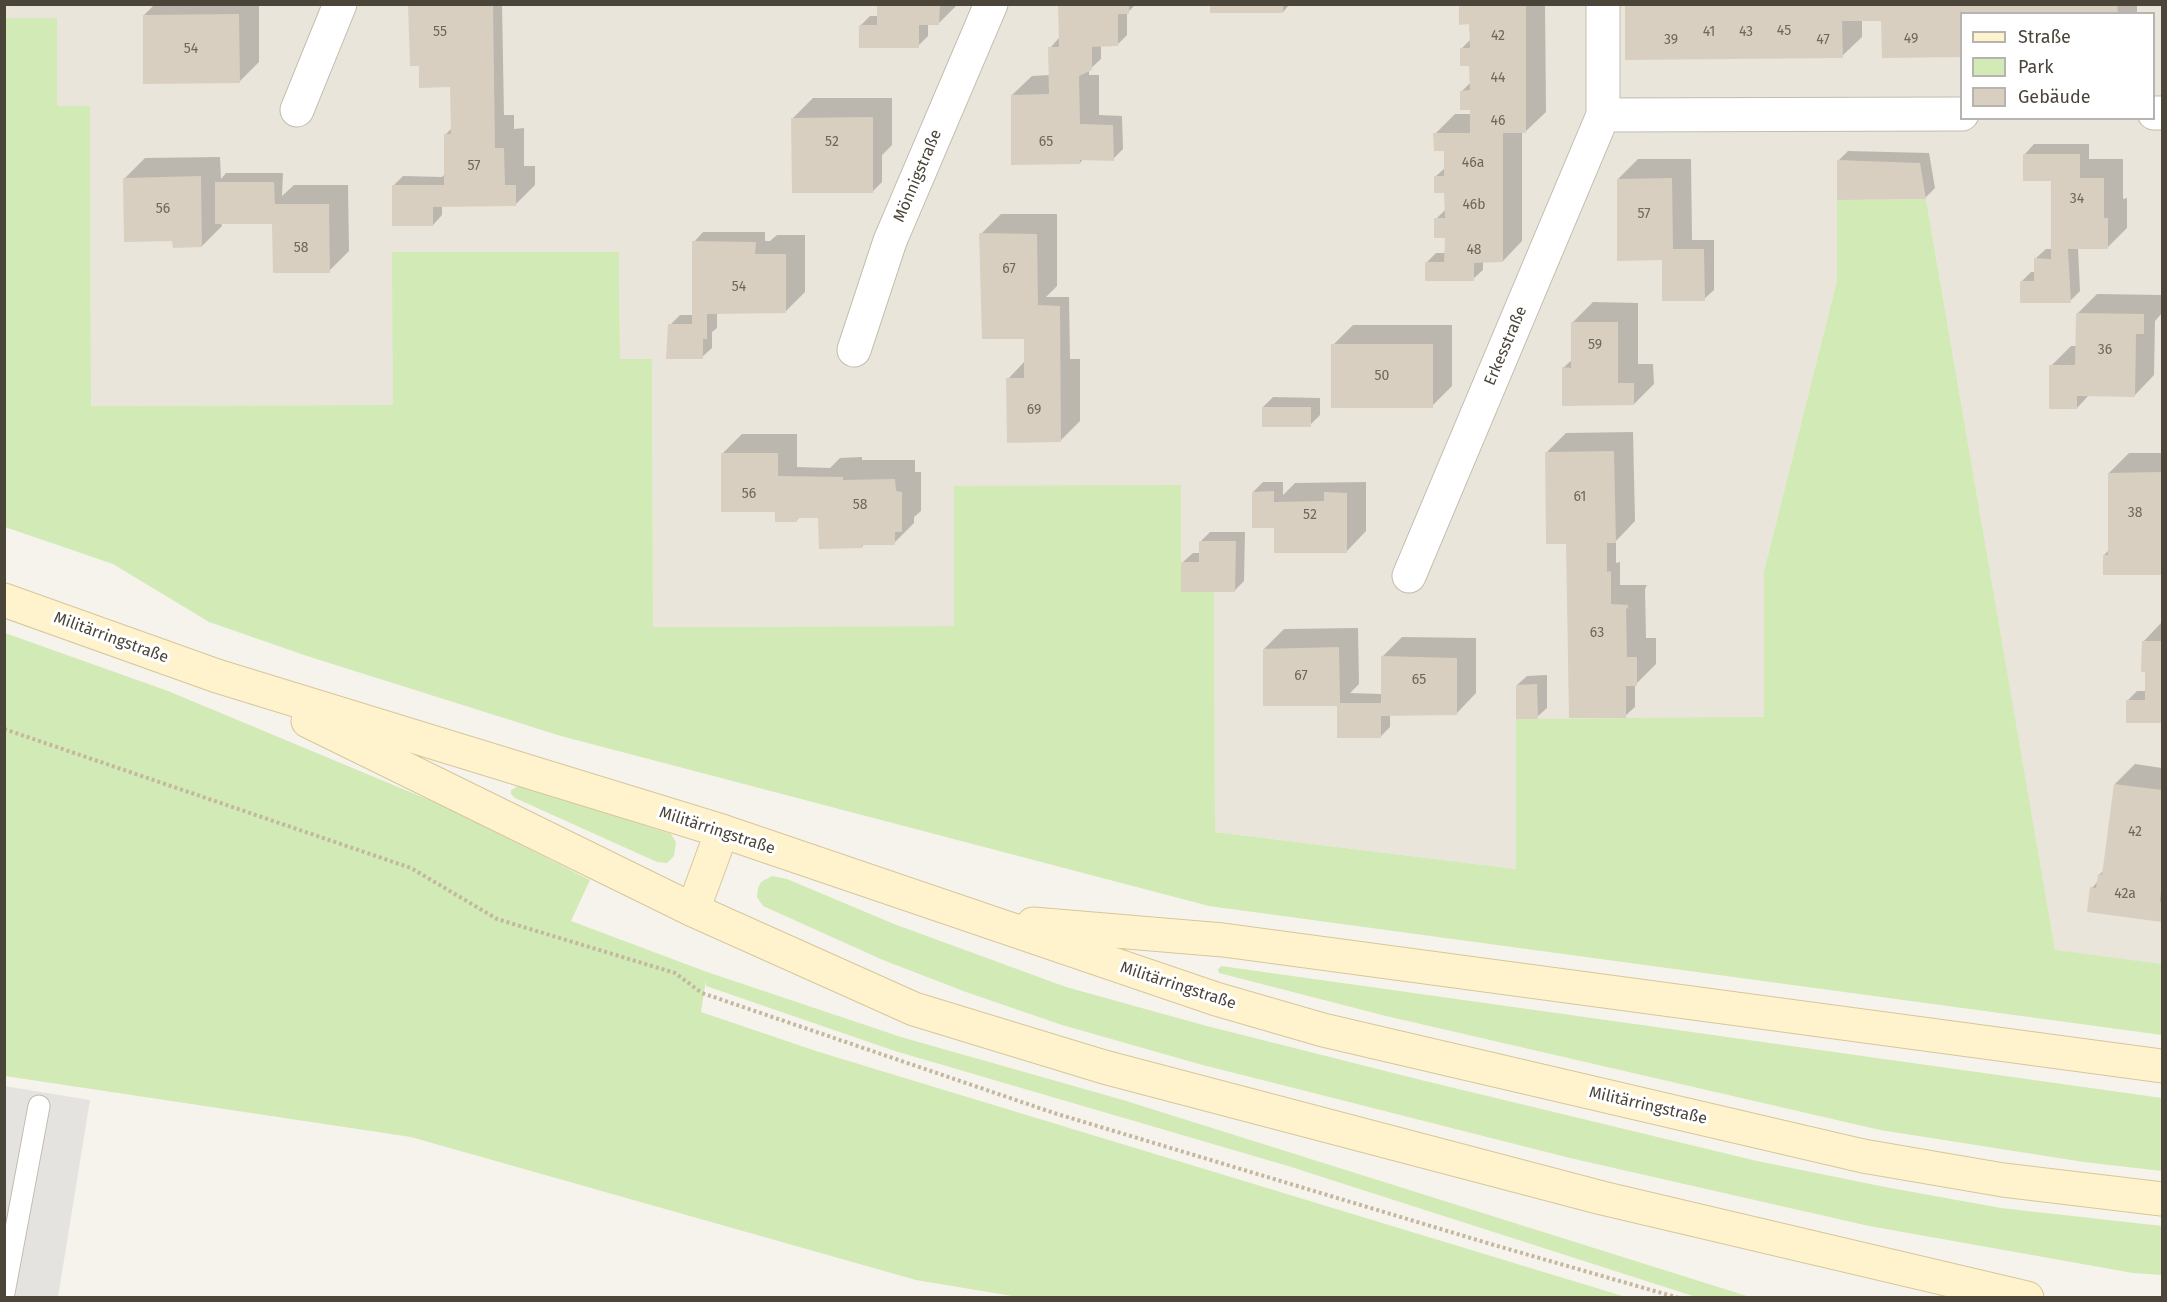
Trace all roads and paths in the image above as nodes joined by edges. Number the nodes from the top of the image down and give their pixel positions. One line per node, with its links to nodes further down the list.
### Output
1 (340, 4): 4 (street)
2 (991, 4): 7 (street, Mönnigstraße)
3 (1603, 4): 6 (street, Erkesstraße)
4 (297, 110)
5 (1960, 114): 6 (street)
6 (1604, 115): 8 (street, Erkesstraße)
7 (854, 350)
8 (1409, 576)
9 (4, 600): 10 (main road, Militärringstraße)
10 (217, 676): 12 (main road, Militärringstraße); 13 (main road, Militärringstraße)
11 (4, 729): 20 (path)
12 (722, 831): 13 (main road); 14 (main road, Militärringstraße)
13 (693, 910): 19 (main road, Militärringstraße)
14 (981, 920): 15 (main road); 17 (main road, Militärringstraße)
15 (2163, 1066)
16 (39, 1106): 18 (lane)
17 (2163, 1199)
18 (4, 1293)
19 (2025, 1297)
20 (1679, 1298)

